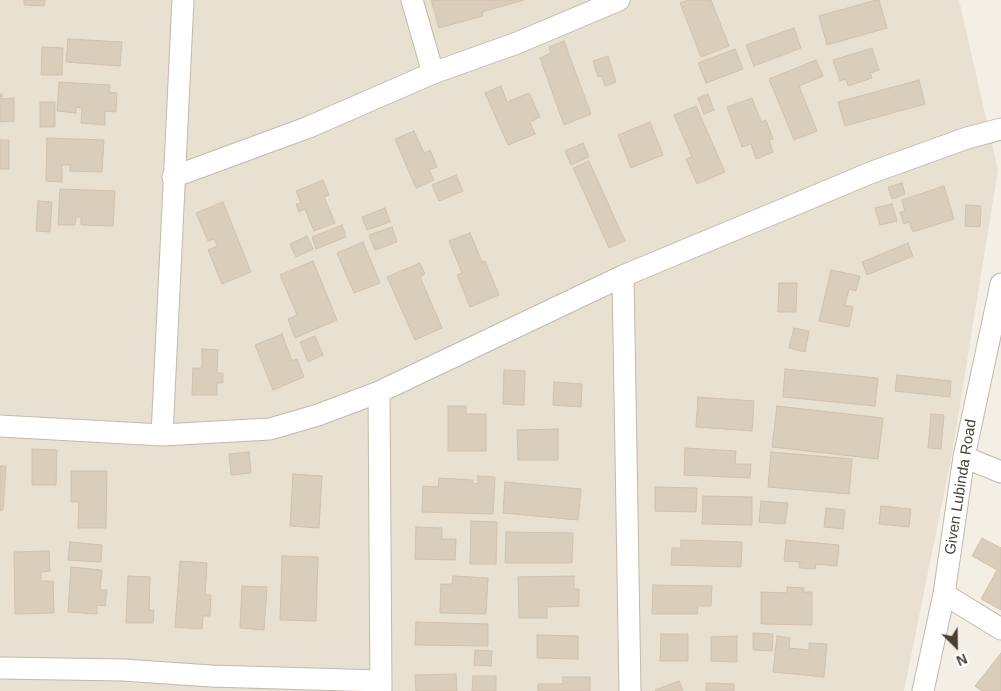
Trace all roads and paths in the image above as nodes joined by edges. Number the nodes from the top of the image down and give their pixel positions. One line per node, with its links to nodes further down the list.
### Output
1 (183, 0): 6 (street)
2 (412, 0): 4 (street)
3 (619, 0): 4 (street)
4 (433, 73): 6 (street)
5 (1001, 129): 7 (street)
6 (173, 178): 11 (street)
7 (623, 276): 9 (street); 18 (street)
8 (1001, 284): 12 (street, Given Lubinda Road)
9 (379, 392): 11 (street); 17 (street)
10 (0, 426): 11 (street)
11 (162, 435)
12 (964, 457): 13 (street); 14 (street, Given Lubinda Road)
13 (1001, 472)
14 (944, 594): 15 (street); 19 (street, Given Lubinda Road)
15 (1001, 629)
16 (0, 668): 17 (street)
17 (381, 686)
18 (630, 691)
19 (923, 691)

